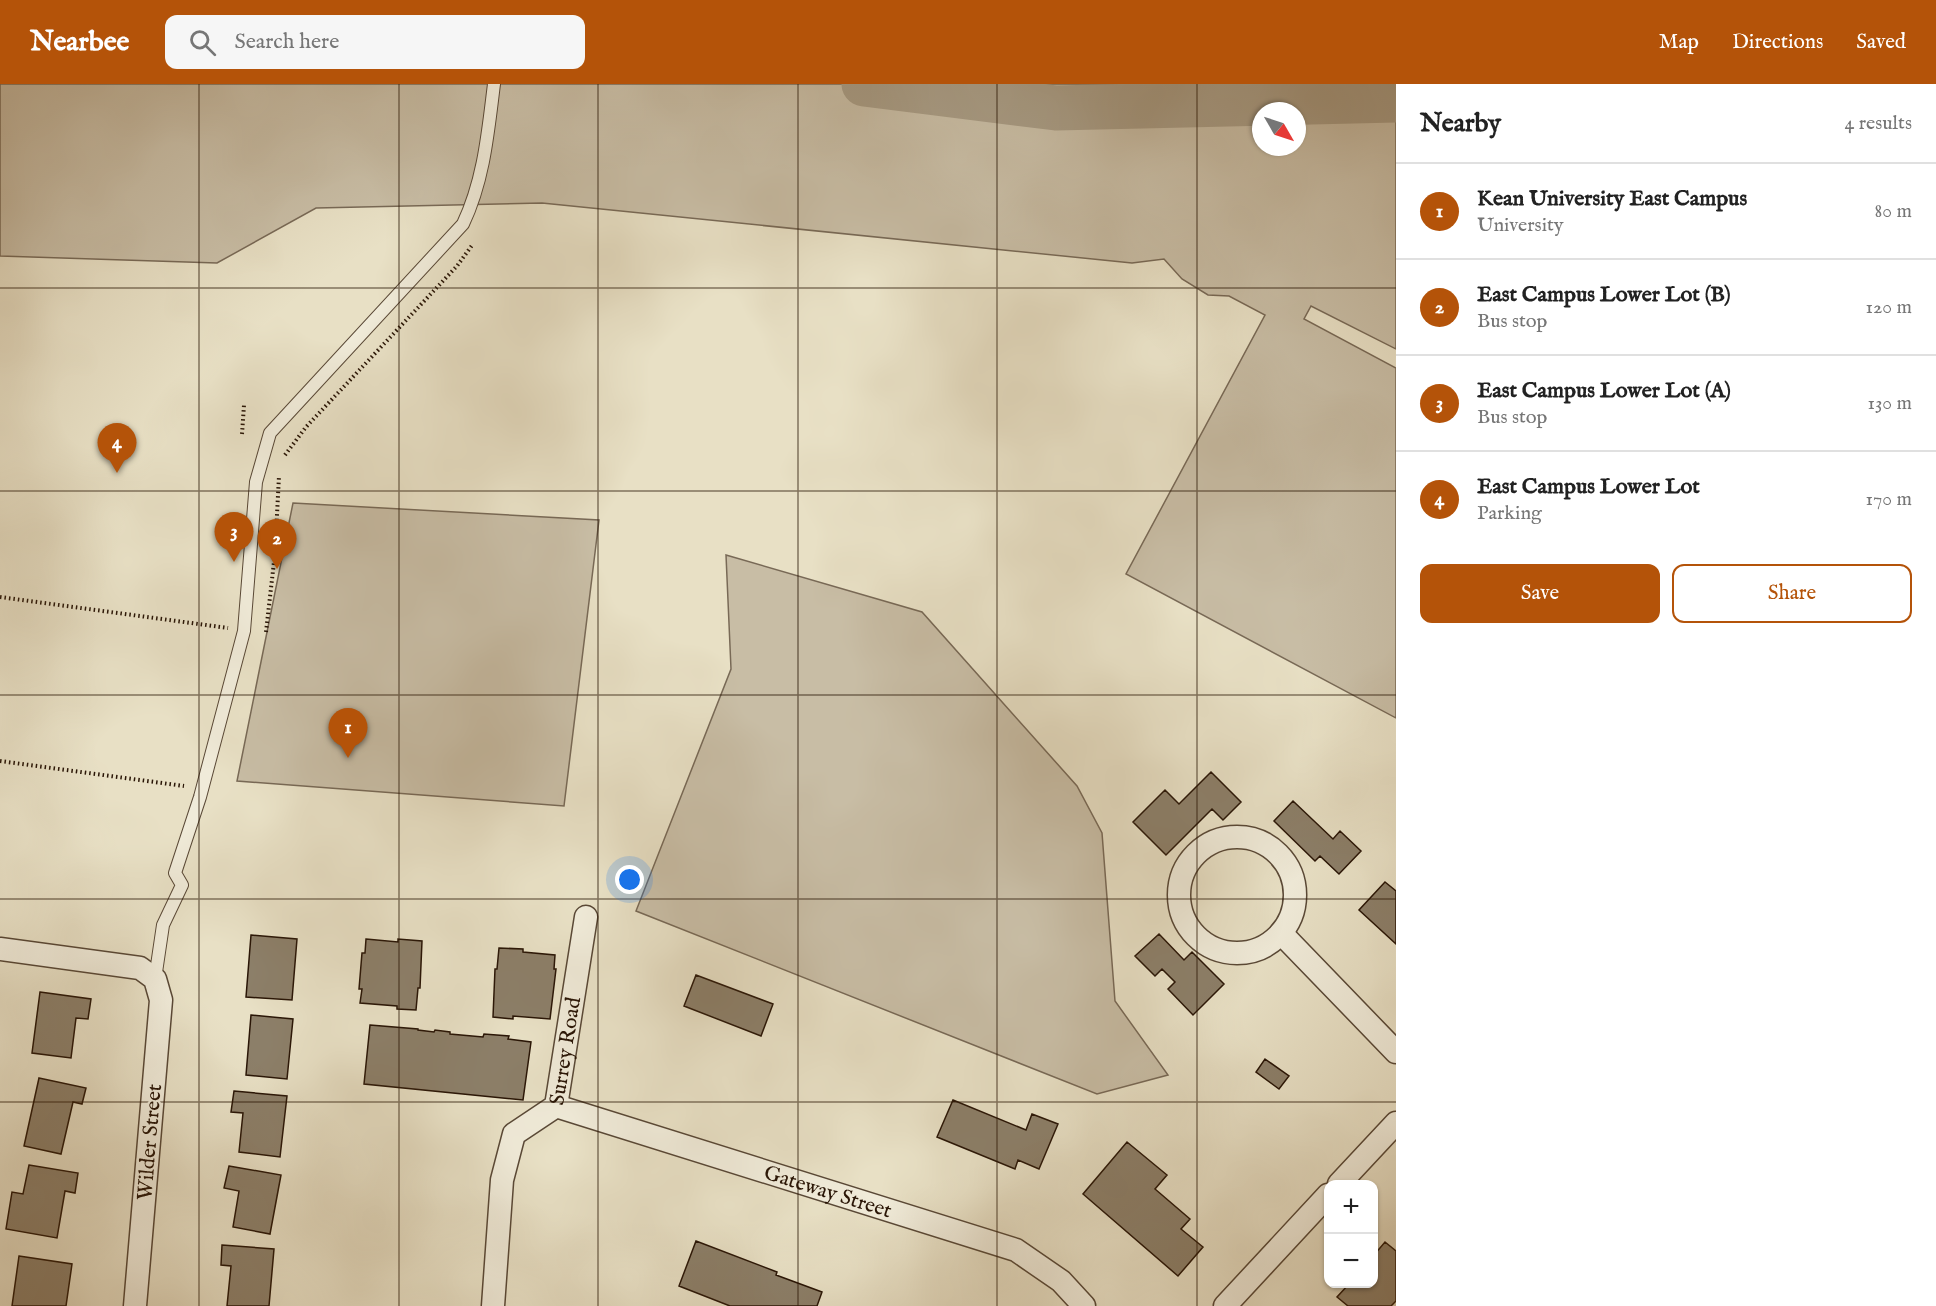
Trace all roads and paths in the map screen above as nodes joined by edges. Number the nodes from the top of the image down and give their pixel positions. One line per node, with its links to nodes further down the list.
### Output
1 (494, 84): 11 (lane)
2 (473, 243): 5 (path)
3 (244, 405): 4 (path)
4 (242, 434)
5 (284, 457)
6 (279, 473): 9 (path)
7 (0, 597): 8 (path)
8 (230, 628)
9 (266, 632)
10 (0, 761): 11 (path)
11 (202, 788): 15 (lane)
12 (586, 917): 17 (street, Surrey Road)
13 (1281, 933): 13 (street); 16 (street)
14 (0, 949): 15 (street)
15 (155, 979): 21 (street, Wilder Street)
16 (1396, 1052)
17 (556, 1106): 22 (street, Surrey Road); 23 (street, Gateway Street)
18 (1396, 1123): 19 (street)
19 (1344, 1180)
20 (1324, 1200): 24 (street)
21 (135, 1306)
22 (493, 1306)
23 (1084, 1306)
24 (1225, 1306)

